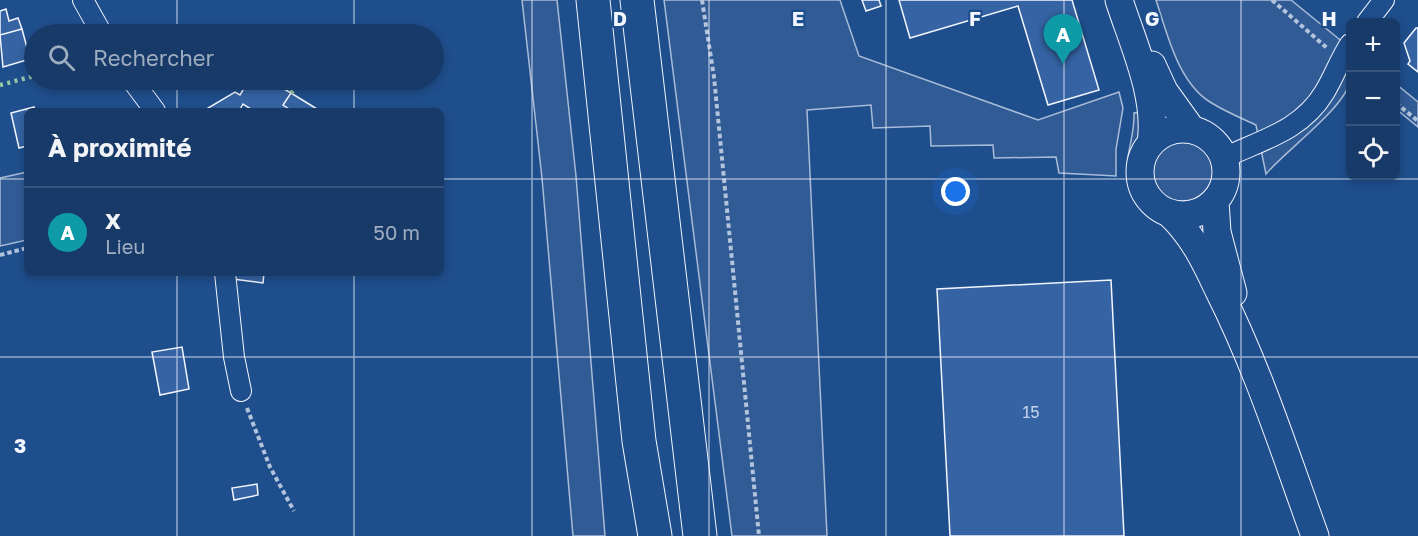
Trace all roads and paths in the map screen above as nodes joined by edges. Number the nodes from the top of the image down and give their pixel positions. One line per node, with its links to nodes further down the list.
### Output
1 (83, 0): 10 (street)
2 (593, 0): 27 (highway)
3 (638, 0): 31 (highway)
4 (702, 0): 32 (path)
5 (1119, 0): 18 (street)
6 (1131, 0): 17 (street)
7 (1272, 0): 11 (path)
8 (1384, 0): 9 (street)
9 (1370, 18)
10 (96, 24)
11 (1328, 49)
12 (1346, 52): 19 (street)
13 (139, 90): 15 (street)
14 (1400, 107): 16 (path)
15 (153, 108)
16 (1418, 121)
17 (1192, 130): 18 (street); 19 (street)
18 (1151, 143): 21 (street)
19 (1224, 158): 20 (street)
20 (1215, 201): 21 (street); 25 (street)
21 (1169, 213): 25 (street)
22 (24, 249): 23 (path)
23 (0, 255)
24 (225, 276): 26 (street)
25 (1246, 347): 33 (street)
26 (241, 392): 28 (path)
27 (639, 441): 29 (highway); 30 (highway)
28 (294, 511)
29 (634, 536)
30 (655, 536)
31 (700, 536)
32 (759, 536)
33 (1315, 536)

